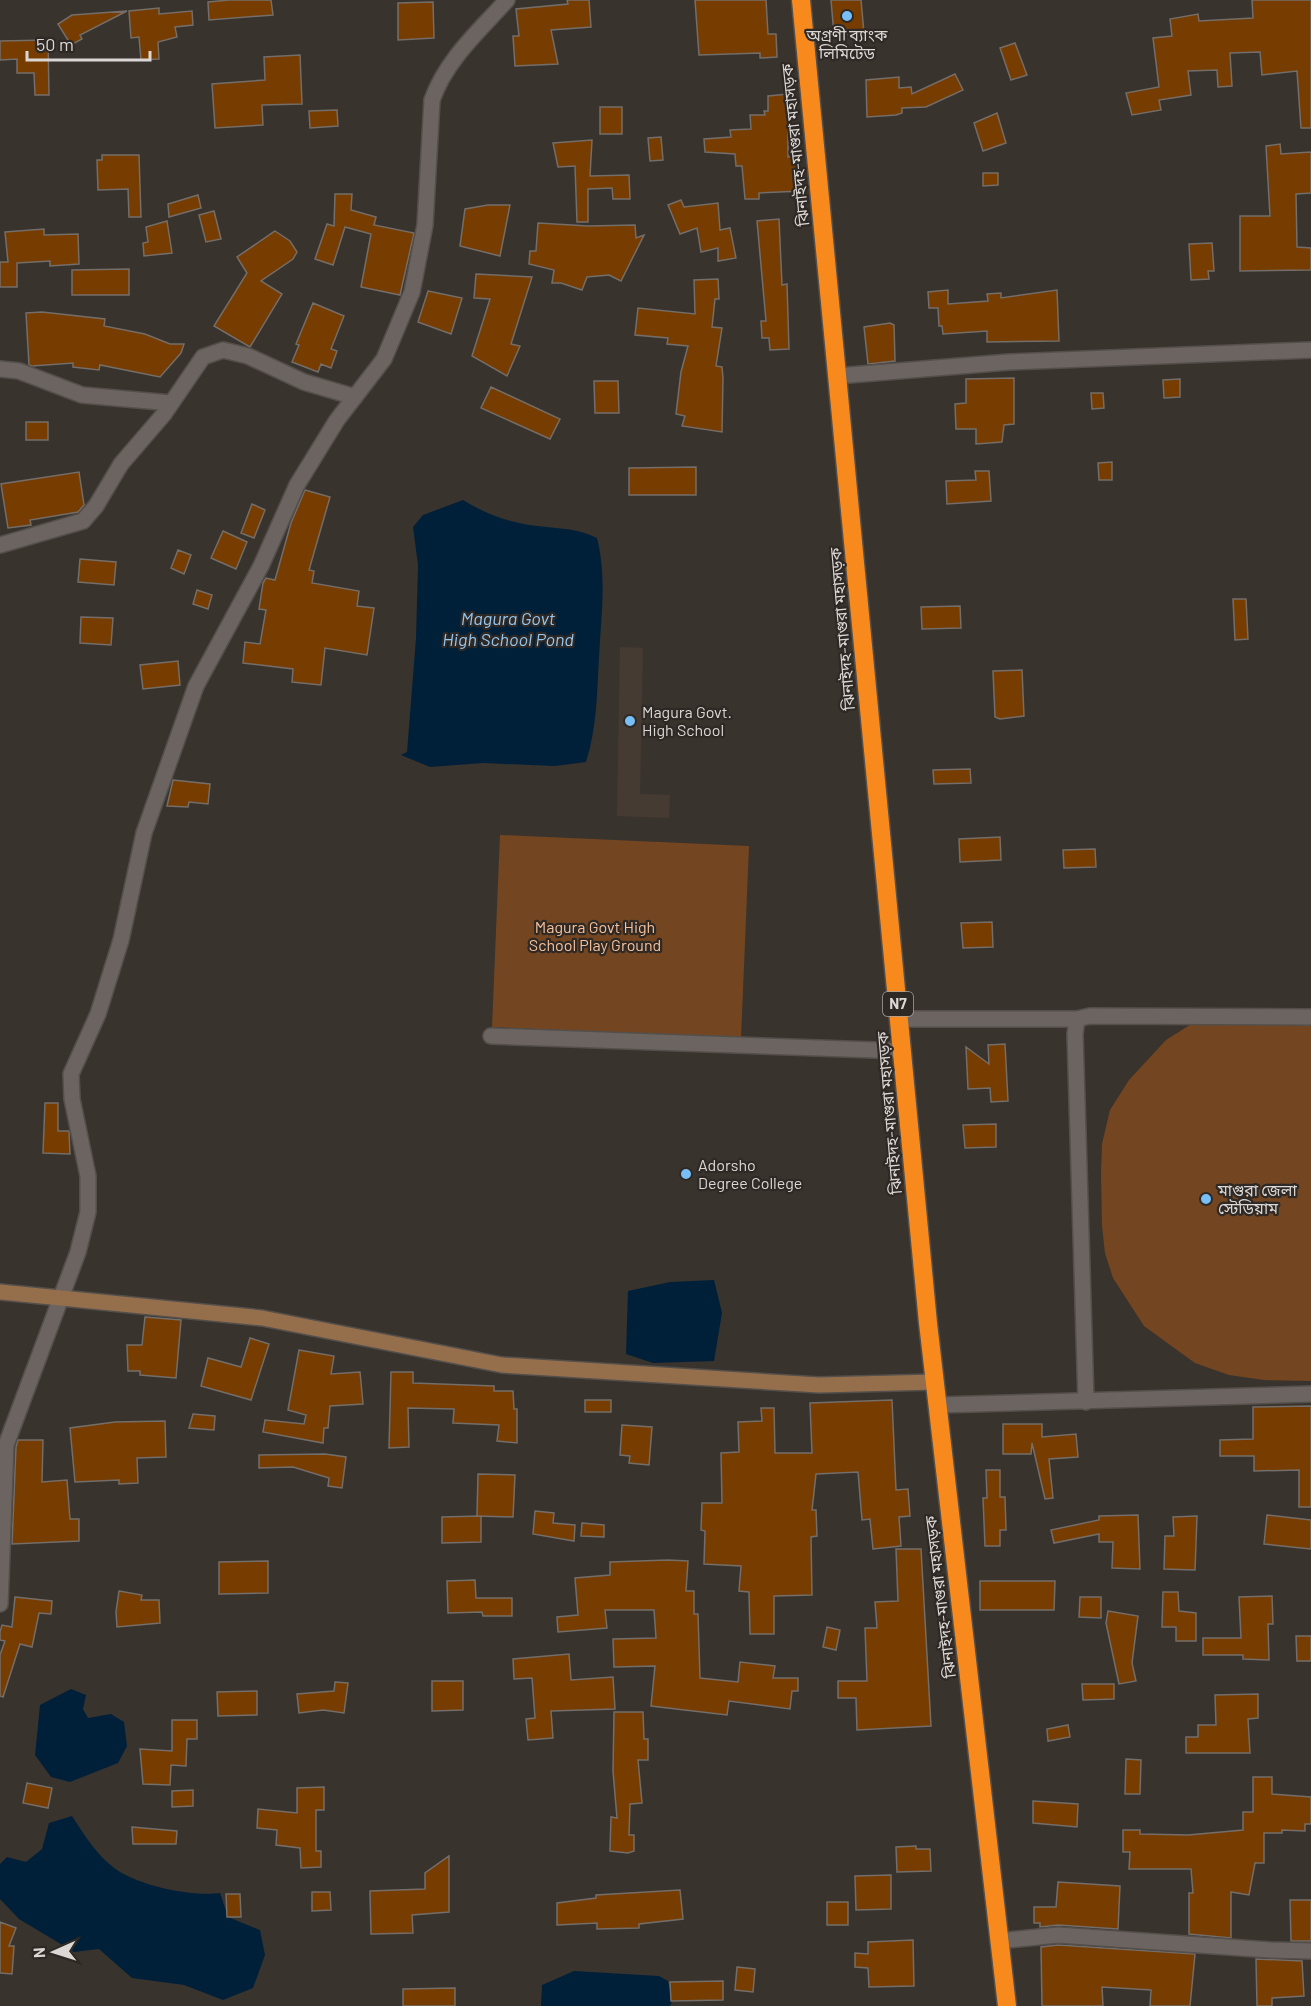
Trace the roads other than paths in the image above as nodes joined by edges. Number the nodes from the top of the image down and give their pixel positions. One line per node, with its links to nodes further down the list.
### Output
1 (507, 0): 6 (street)
2 (801, 0): 5 (highway, ঝিনাইদহ-মাগুরা মহাসড়ক / N7)
3 (1311, 350): 5 (street)
4 (0, 369): 7 (street)
5 (837, 376): 10 (highway, ঝিনাইদহ-মাগুরা মহাসড়ক / N7)
6 (355, 397): 7 (street); 15 (street)
7 (171, 403): 8 (street)
8 (0, 544)
9 (1311, 1017): 11 (street)
10 (899, 1019): 11 (street); 13 (highway, ঝিনাইদহ-মাগুরা মহাসড়ক / N7)
11 (1077, 1019): 18 (street)
12 (491, 1036): 13 (street)
13 (902, 1051): 16 (highway, ঝিনাইদহ-মাগুরা মহাসড়ক / N7)
14 (0, 1292): 15 (main road)
15 (59, 1298): 16 (main road); 20 (street)
16 (935, 1382): 19 (highway, ঝিনাইদহ-মাগুরা মহাসড়ক / N7)
17 (1311, 1394): 18 (street)
18 (1086, 1402): 19 (street)
19 (938, 1405): 22 (highway, ঝিনাইদহ-মাগুরা মহাসড়ক / N7)
20 (0, 1595): 21 (street)
21 (0, 1604)
22 (999, 1941): 23 (street); 24 (highway, ঝিনাইদহ-মাগুরা মহাসড়ক / N7)
23 (1311, 1950)
24 (1007, 2006)

